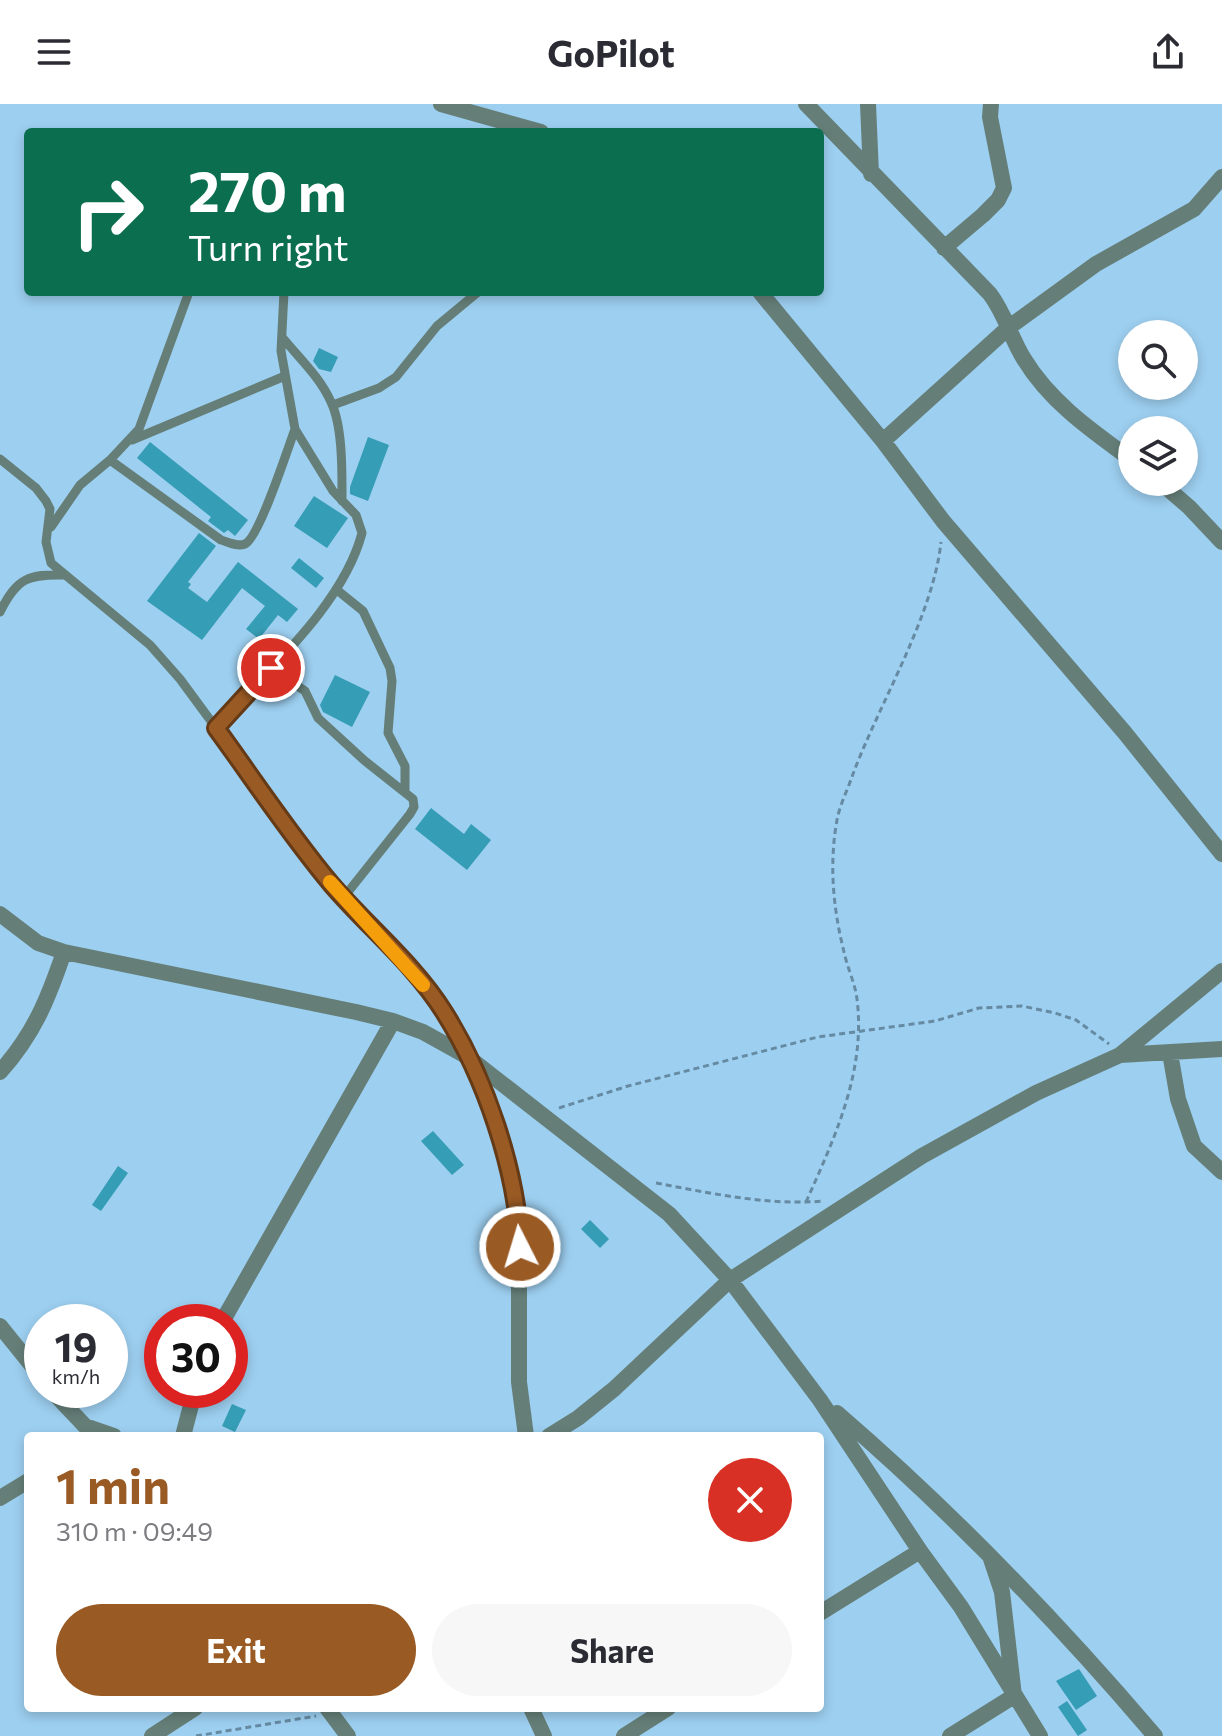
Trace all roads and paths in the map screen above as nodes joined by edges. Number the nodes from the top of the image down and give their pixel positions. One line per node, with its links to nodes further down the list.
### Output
1 (441, 104): 5 (street)
2 (806, 104): 6 (street)
3 (868, 104): 6 (street)
4 (991, 104): 8 (street)
5 (527, 128)
6 (871, 174): 8 (street)
7 (1222, 177): 13 (street)
8 (944, 248): 13 (street)
9 (188, 296): 19 (lane)
10 (284, 296): 14 (lane)
11 (473, 296): 16 (lane)
12 (763, 296): 18 (street)
13 (1008, 328): 18 (street); 20 (street)
14 (282, 337): 15 (lane); 16 (lane)
15 (285, 376): 17 (lane); 19 (lane)
16 (333, 405): 24 (lane)
17 (295, 429): 22 (lane); 24 (lane)
18 (883, 441): 25 (street)
19 (129, 442): 22 (lane)
20 (1118, 450)
21 (0, 459): 26 (lane)
22 (110, 460): 26 (lane)
23 (1176, 496): 27 (street)
24 (342, 501): 29 (lane)
25 (943, 521): 34 (street); 40 (path)
26 (49, 529): 28 (lane)
27 (1222, 542)
28 (65, 575): 30 (lane); 32 (lane)
29 (337, 590): 31 (lane); 33 (lane)
30 (0, 612)
31 (271, 668): 32 (lane); 33 (lane)
32 (216, 728): 35 (lane)
33 (405, 791): 35 (lane)
34 (1222, 854)
35 (344, 897): 44 (lane)
36 (0, 914): 37 (street)
37 (64, 952): 39 (street); 45 (street)
38 (1222, 971): 43 (street)
39 (393, 1021): 44 (street); 52 (street)
40 (858, 1031): 43 (path); 46 (path); 50 (path)
41 (1222, 1049): 42 (street)
42 (1170, 1053): 43 (street); 47 (street)
43 (1120, 1055): 51 (street)
44 (468, 1057): 46 (street); 60 (street)
45 (0, 1072)
46 (542, 1116): 51 (street)
47 (1222, 1172)
48 (647, 1181): 50 (path)
49 (828, 1200): 50 (path)
50 (806, 1202)
51 (730, 1280): 55 (street); 61 (street)
52 (232, 1304)
53 (0, 1326): 54 (street)
54 (24, 1356)
55 (820, 1400): 64 (street); 65 (street)
56 (67, 1408): 58 (street)
57 (190, 1408): 59 (street)
58 (99, 1432)
59 (184, 1432)
60 (525, 1432)
61 (555, 1432)
62 (24, 1483): 63 (street)
63 (0, 1498)
64 (920, 1551): 66 (street); 67 (street)
65 (990, 1555): 67 (street); 80 (street)
66 (824, 1611)
67 (1014, 1696): 78 (street); 79 (street)
68 (189, 1712): 73 (street)
69 (325, 1712): 74 (path)
70 (331, 1712): 75 (street)
71 (533, 1712): 76 (street)
72 (662, 1712): 77 (street)
73 (152, 1736)
74 (196, 1736)
75 (348, 1736)
76 (544, 1736)
77 (624, 1736)
78 (950, 1736)
79 (1040, 1736)
80 (1155, 1736)

